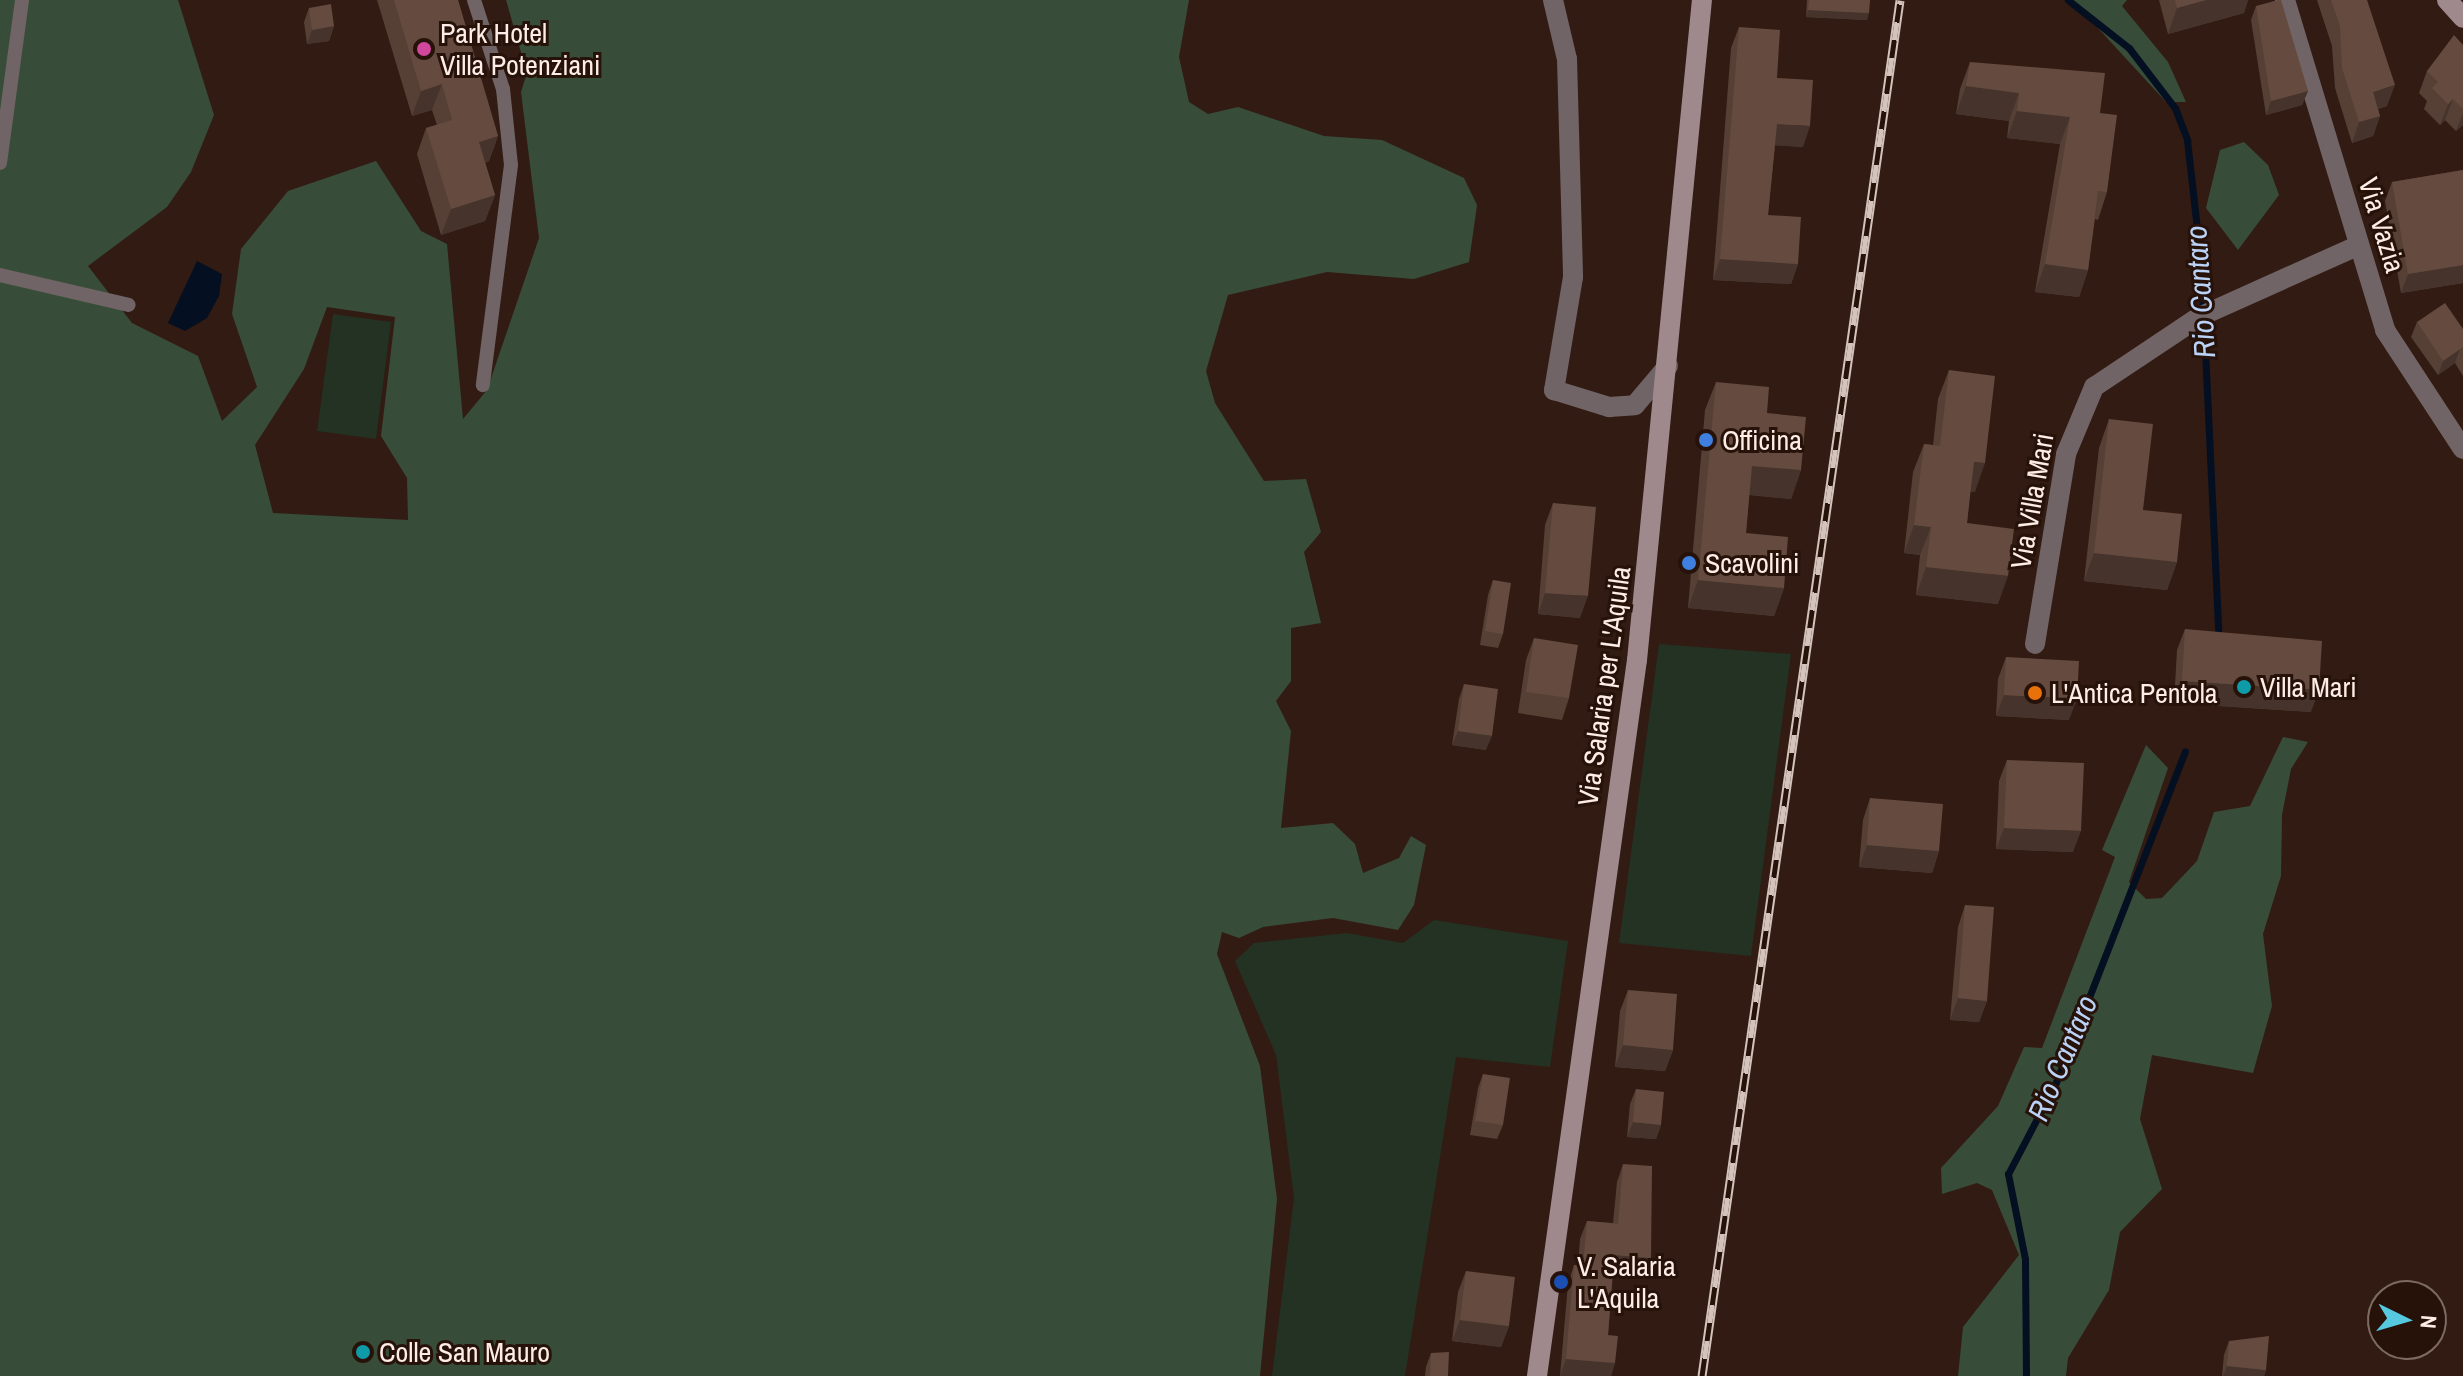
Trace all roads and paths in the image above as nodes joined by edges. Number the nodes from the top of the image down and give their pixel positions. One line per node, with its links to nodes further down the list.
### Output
1 (22, 0): 8 (lane)
2 (474, 0): 13 (lane)
3 (1553, 0): 12 (street)
4 (1702, 0): 12 (main road, Via Salaria per L'Aquila)
5 (2285, 0): 9 (street, Via Vazia)
6 (2447, 0): 7 (main road)
7 (2463, 18)
8 (0, 163)
9 (2359, 245): 14 (street, Via Vazia); 15 (street, Via Villa Mari)
10 (0, 275): 11 (lane)
11 (129, 305)
12 (1668, 366): 16 (main road, Via Salaria per L'Aquila)
13 (483, 385)
14 (2463, 449)
15 (2035, 644)
16 (1537, 1376)

